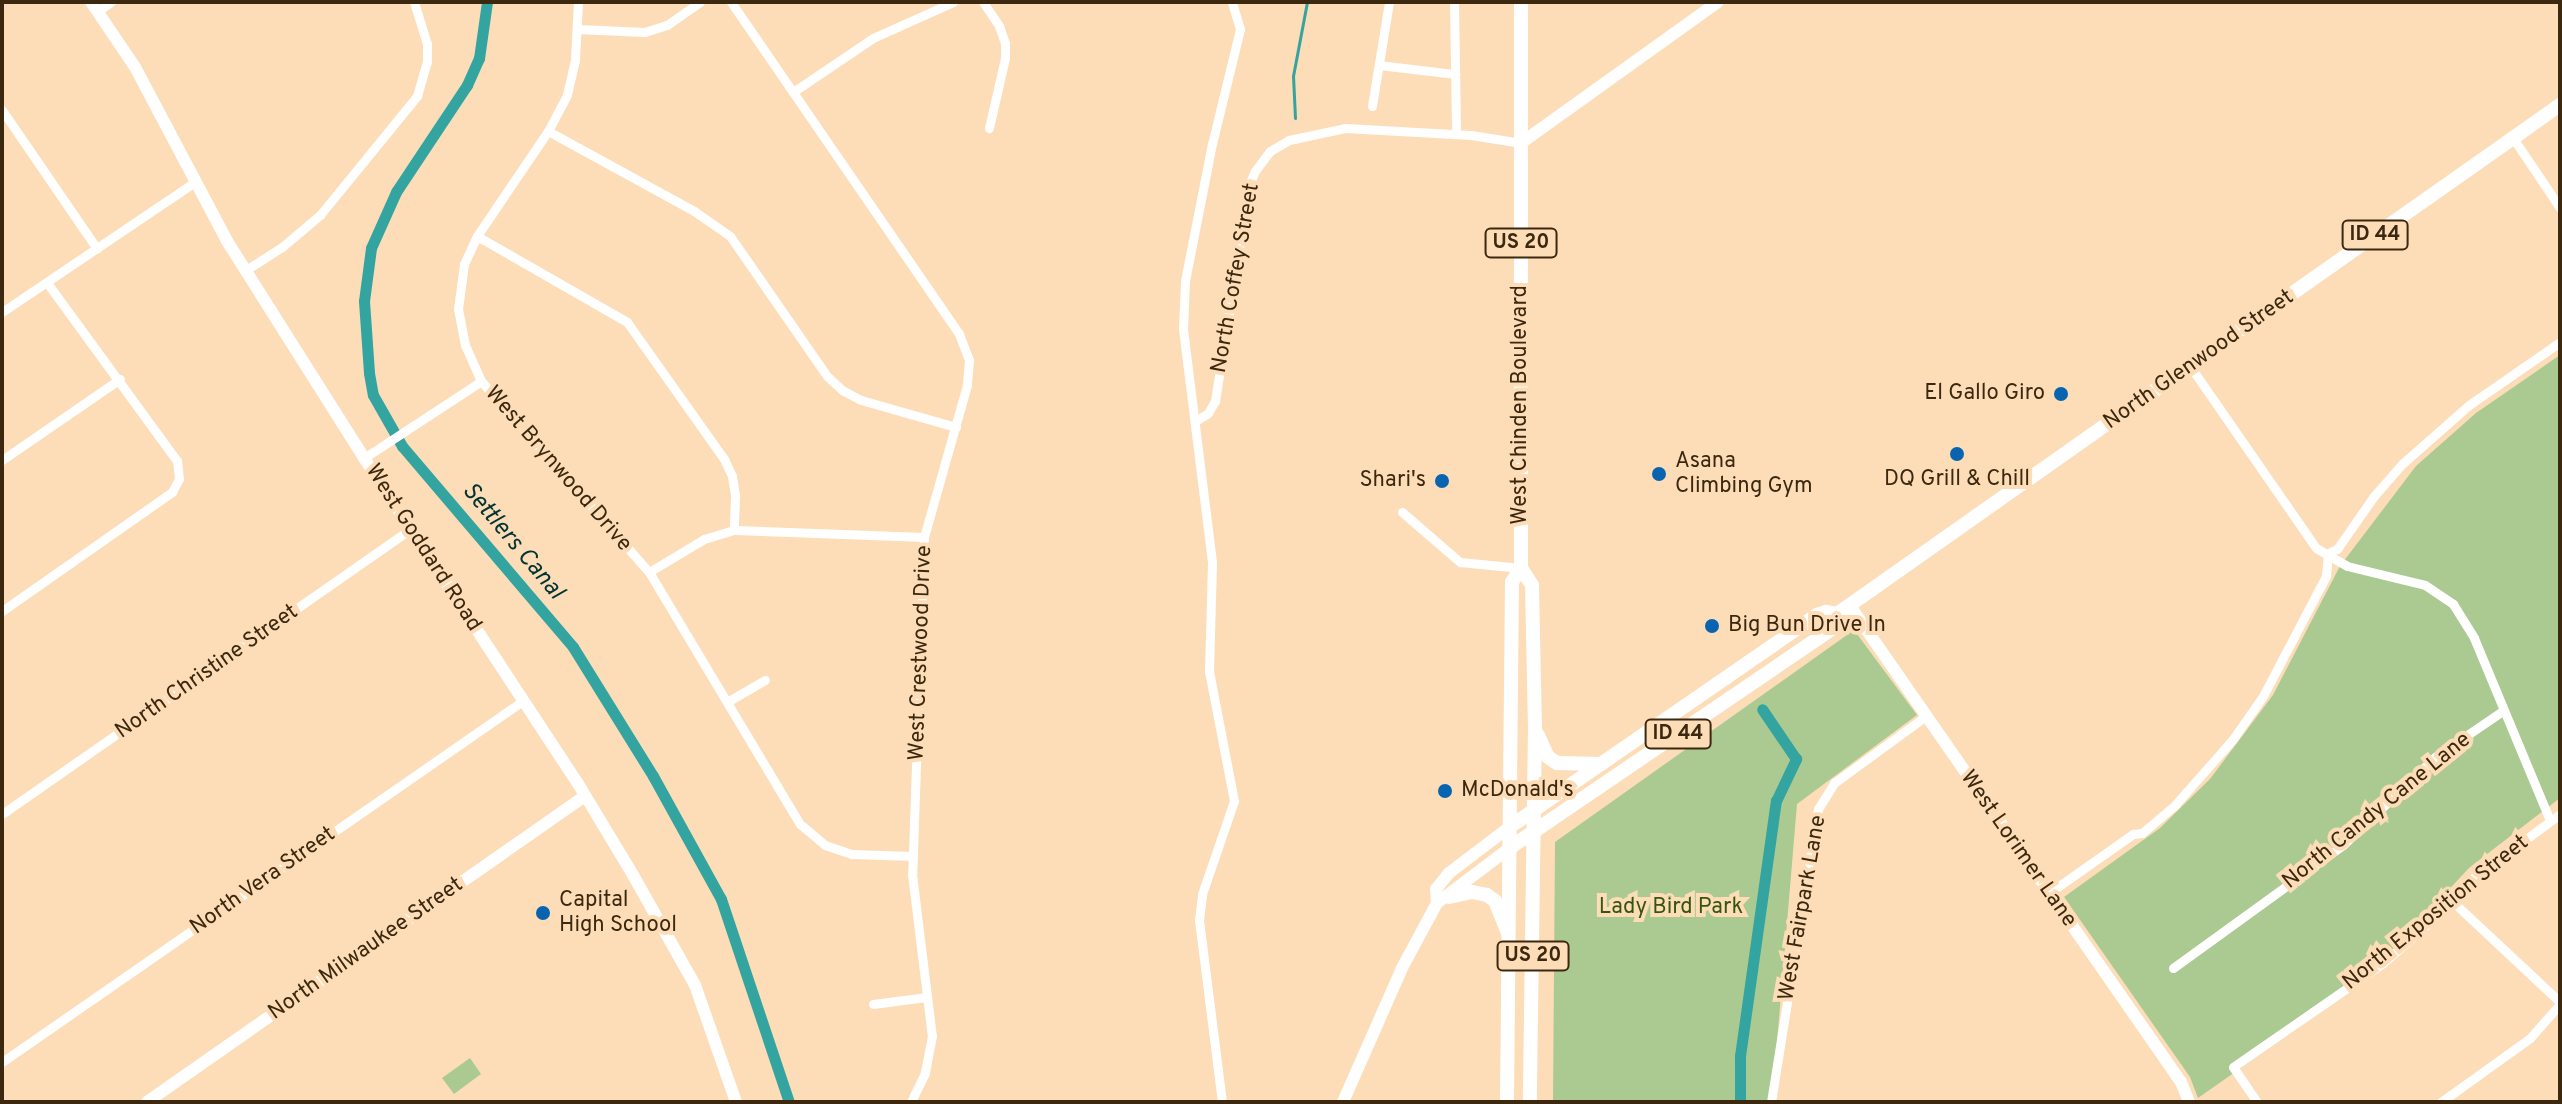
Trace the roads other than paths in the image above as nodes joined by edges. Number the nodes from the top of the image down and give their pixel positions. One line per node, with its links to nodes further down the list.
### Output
1 (111, 2): 13 (street)
2 (414, 2): 30 (street)
3 (578, 2): 14 (street, West Brynwood Drive)
4 (700, 2): 14 (street)
5 (731, 2): 17 (street, West Crestwood Drive)
6 (953, 2): 17 (street)
7 (983, 2): 21 (street)
8 (1232, 2): 37 (street)
9 (1389, 2): 15 (street)
10 (1454, 2): 16 (street)
11 (1521, 2): 25 (main road, West Chinden Boulevard / US 20)
12 (1718, 2): 25 (street)
13 (94, 7): 26 (street, West Goddard Road)
14 (577, 29): 22 (street, West Brynwood Drive)
15 (1379, 65): 16 (street); 19 (street)
16 (1455, 74): 23 (street)
17 (793, 92): 38 (street, West Crestwood Drive)
18 (2560, 105): 24 (main road, North Glenwood Street / ID 44)
19 (1372, 106)
20 (2, 110): 29 (street)
21 (989, 128)
22 (548, 131): 28 (street, West Brynwood Drive); 38 (street)
23 (1456, 134): 25 (street, North Coffey Street); 37 (street, North Coffey Street)
24 (2513, 138): 27 (street); 34 (main road, North Glenwood Street / ID 44)
25 (1521, 143): 46 (main road, West Chinden Boulevard / US 20)
26 (195, 182): 29 (street); 30 (street, West Goddard Road)
27 (2560, 208)
28 (477, 236): 36 (street, West Brynwood Drive); 43 (street)
29 (97, 249): 31 (street)
30 (246, 270): 39 (street, West Goddard Road)
31 (47, 283): 32 (street); 35 (street)
32 (2, 312)
33 (2560, 342): 45 (street)
34 (2190, 366): 45 (street); 48 (main road, North Glenwood Street / ID 44)
35 (120, 379): 40 (street); 49 (street)
36 (481, 381): 39 (street); 47 (street, West Brynwood Drive)
37 (1197, 420): 79 (street)
38 (956, 427): 44 (street, West Crestwood Drive)
39 (364, 458): 42 (street, West Goddard Road)
40 (2, 460)
41 (1402, 512): 46 (street)
42 (411, 529): 51 (street, West Goddard Road); 59 (street, North Christine Street)
43 (734, 530): 44 (street); 47 (street)
44 (924, 537): 65 (street, West Crestwood Drive)
45 (2328, 553): 53 (street); 66 (street)
46 (1521, 568): 55 (main road, West Chinden Boulevard / US 20); 62 (main road, West Chinden Boulevard / US 20)
47 (649, 572): 52 (street, West Brynwood Drive)
48 (1843, 610): 54 (street, West Lorimer Lane); 56 (main road, North Glenwood Street / ID 44); 63 (main road, North Glenwood Street / ID 44)
49 (2, 611)
50 (765, 680): 52 (street)
51 (524, 700): 57 (street, West Goddard Road); 74 (street, North Vera Street)
52 (727, 702): 65 (street, West Brynwood Drive)
53 (2504, 710): 61 (street); 70 (street, North Candy Cane Lane)
54 (1926, 716): 66 (street, West Lorimer Lane); 83 (street, West Fairpark Lane)
55 (1535, 728): 56 (main road); 58 (main road, West Chinden Boulevard / US 20)
56 (1606, 764): 58 (main road, North Glenwood Street / ID 44)
57 (585, 796): 76 (street, North Milwaukee Street); 77 (street, West Goddard Road)
58 (1534, 811): 62 (main road, North Glenwood Street / ID 44); 63 (main road, West Chinden Boulevard / US 20)
59 (2, 814)
60 (2560, 814): 61 (street, North Exposition Street)
61 (2550, 821): 68 (street, North Exposition Street)
62 (1511, 826): 64 (main road, West Chinden Boulevard / US 20); 67 (street, North Glenwood Street)
63 (1534, 832): 64 (main road, North Glenwood Street / ID 44); 82 (main road, West Chinden Boulevard / US 20)
64 (1511, 847): 67 (street, North Glenwood Street); 69 (main road, West Chinden Boulevard / US 20)
65 (913, 856): 71 (street, West Crestwood Drive)
66 (2049, 893): 75 (street, West Lorimer Lane)
67 (1443, 900): 69 (main road); 80 (street, North Glenwood Street)
68 (2452, 901): 72 (street); 84 (street, North Exposition Street)
69 (1511, 940): 81 (main road, West Chinden Boulevard / US 20)
70 (2173, 968)
71 (927, 997): 73 (street); 78 (street, West Crestwood Drive)
72 (2560, 1003): 85 (street)
73 (873, 1004)
74 (2, 1062)
75 (2188, 1097)
76 (147, 1102)
77 (736, 1102)
78 (911, 1102)
79 (1222, 1102)
80 (1343, 1102)
81 (1507, 1102)
82 (1530, 1102)
83 (1771, 1102)
84 (2257, 1102)
85 (2441, 1102)

